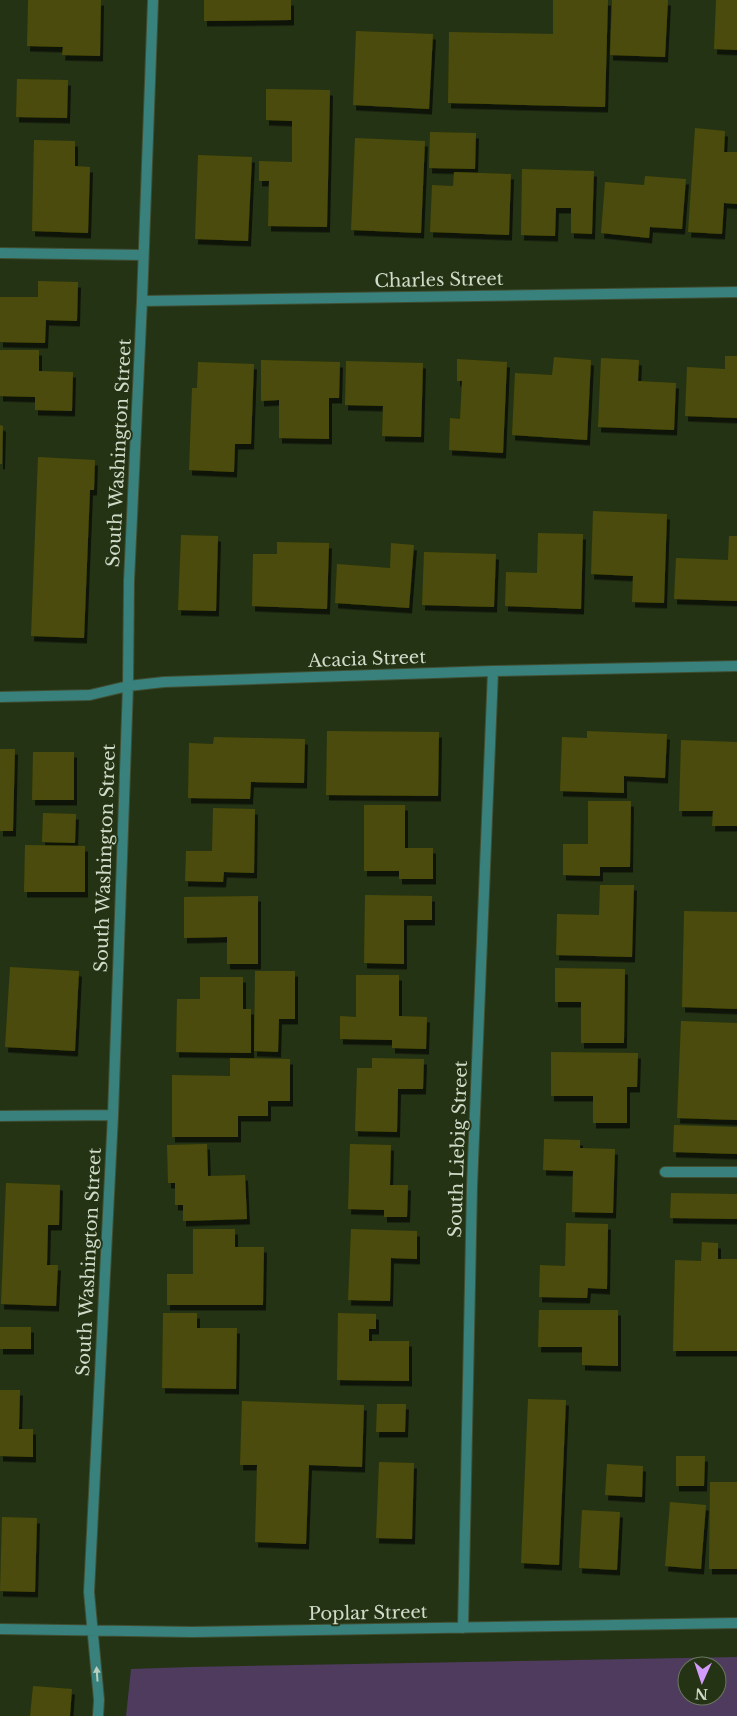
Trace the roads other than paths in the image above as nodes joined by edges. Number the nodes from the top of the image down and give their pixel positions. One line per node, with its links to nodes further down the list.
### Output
1 (153, 0): 3 (street, South Washington Street)
2 (0, 253): 3 (street)
3 (143, 255): 5 (street, South Washington Street)
4 (737, 292): 5 (street, Charles Street)
5 (142, 301): 8 (street, South Washington Street)
6 (737, 666): 7 (street, Acacia Street)
7 (493, 671): 8 (street, Acacia Street); 15 (street, South Liebig Street)
8 (128, 686): 9 (street, Acacia Street); 10 (street, South Washington Street)
9 (0, 697)
10 (113, 1115): 11 (street); 17 (street, South Washington Street)
11 (0, 1116)
12 (665, 1172): 13 (street)
13 (737, 1172)
14 (737, 1623): 15 (street, Poplar Street)
15 (463, 1628): 17 (street, Poplar Street)
16 (0, 1629): 17 (street, Poplar Street)
17 (94, 1631): 18 (street, South Washington Street, one-way to 17)
18 (98, 1716)

